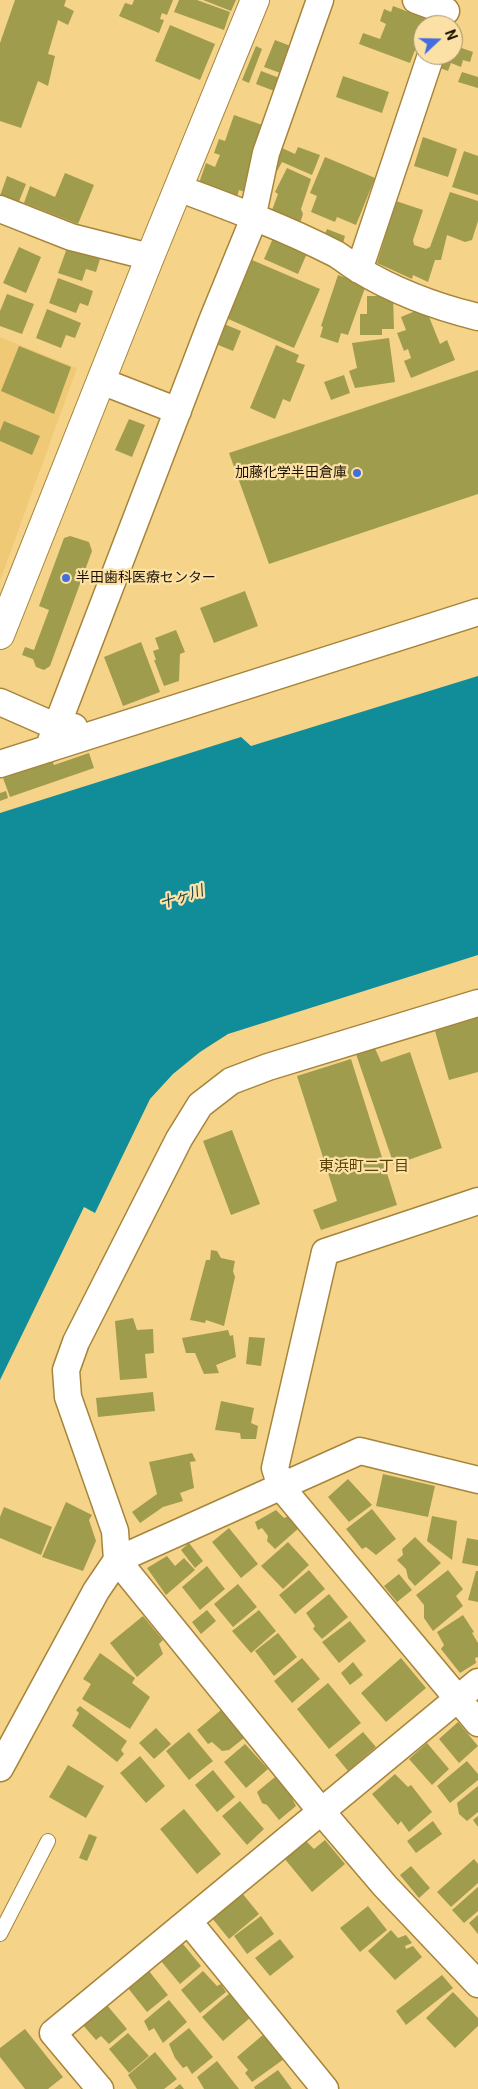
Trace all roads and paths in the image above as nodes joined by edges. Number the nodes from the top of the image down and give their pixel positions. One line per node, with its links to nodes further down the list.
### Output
1 (255, 0): 6 (street)
2 (320, 0): 8 (street)
3 (416, 0): 4 (street)
4 (445, 12)
5 (428, 65): 10 (street)
6 (178, 188): 8 (street); 9 (street)
7 (0, 209): 9 (street)
8 (253, 216): 10 (street); 13 (street)
9 (150, 257): 12 (street)
10 (359, 270): 11 (street)
11 (478, 317)
12 (101, 381): 13 (street); 15 (street)
13 (178, 411): 17 (street)
14 (478, 612): 17 (street)
15 (0, 635)
16 (0, 702): 17 (street)
17 (52, 738): 18 (street)
18 (0, 764)
19 (478, 1003): 23 (street)
20 (478, 1200): 22 (street)
21 (478, 1480): 22 (street)
22 (281, 1487): 23 (street); 25 (street)
23 (117, 1560): 27 (street); 28 (street)
24 (478, 1682): 25 (street)
25 (458, 1699): 26 (street); 28 (street)
26 (478, 1724)
27 (0, 1768)
28 (321, 1811): 30 (street); 32 (street)
29 (48, 1841): 31 (lane)
30 (189, 1922): 33 (street); 34 (street)
31 (0, 1934)
32 (478, 1984)
33 (100, 2089)
34 (326, 2089)

